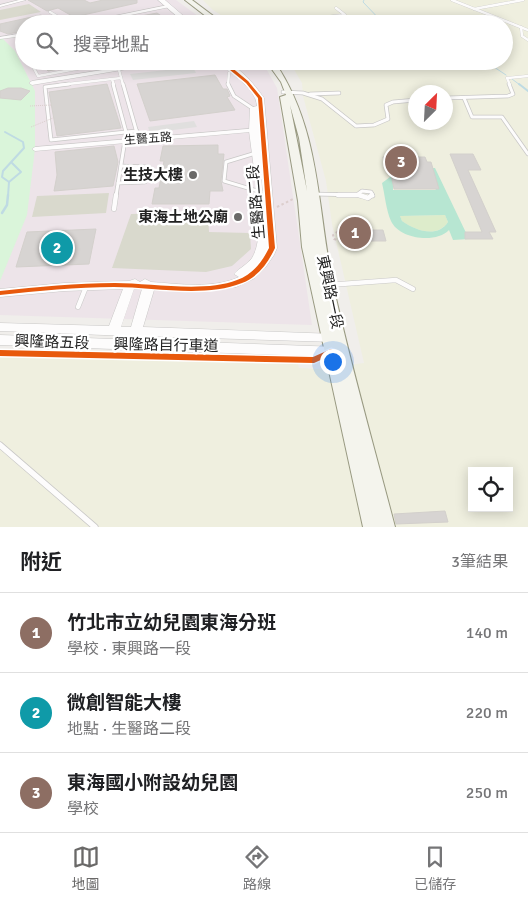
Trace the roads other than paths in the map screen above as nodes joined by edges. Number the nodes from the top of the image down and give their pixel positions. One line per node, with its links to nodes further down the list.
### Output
1 (24, 0): 8 (street)
2 (154, 0): 9 (street)
3 (161, 0): 9 (street)
4 (181, 0): 17 (main road)
5 (188, 0): 18 (main road)
6 (452, 0): 11 (lane)
7 (523, 0): 11 (lane)
8 (0, 6)
9 (165, 7): 14 (street); 15 (street); 16 (street)
10 (336, 8): 19 (lane)
11 (473, 9): 20 (lane)
12 (50, 12): 13 (lane)
13 (55, 15)
14 (124, 15)
15 (173, 15)
16 (177, 15)
17 (201, 15)
18 (208, 15)
19 (345, 15)
20 (489, 15)
21 (513, 24): 22 (lane)
22 (520, 27): 23 (lane); 26 (lane)
23 (528, 30)
24 (15, 36): 25 (street)
25 (2, 38)
26 (528, 40)
27 (35, 70): 28 (lane)
28 (68, 70)
29 (117, 70): 36 (lane); 37 (street)
30 (225, 70): 44 (street, 生醫路二段)
31 (232, 70): 44 (street, 生醫路二段)
32 (271, 70): 38 (main road, 東興路一段)
33 (277, 70): 38 (main road, 東興路一段)
34 (528, 76): 42 (lane)
35 (112, 78): 36 (lane); 46 (lane); 46 (lane)
36 (121, 78): 45 (lane)
37 (32, 83)
38 (286, 92): 40 (lane); 55 (main road, 東興路一段)
39 (339, 92): 40 (lane)
40 (306, 94): 43 (lane)
41 (453, 98): 42 (lane)
42 (464, 98): 51 (lane)
43 (408, 101)
44 (258, 130): 48 (street, 生醫五路); 50 (street, 生醫路二段); 58 (street, 生醫路二段)
45 (137, 131): 46 (lane); 48 (lane)
46 (126, 132)
47 (125, 140): 48 (street, 生醫五路); 49 (street, 生醫五路); 52 (lane)
48 (139, 140)
49 (35, 149)
50 (256, 153): 54 (street, 生醫路二段); 54 (lane)
51 (528, 154)
52 (121, 166): 53 (lane); 53 (lane)
53 (118, 183): 57 (lane)
54 (261, 192): 58 (street, 生醫路二段)
55 (308, 194): 56 (lane); 60 (main road, 東興路一段); 69 (main road, 東興路一段)
56 (358, 195)
57 (114, 209)
58 (140, 284): 59 (street, 生醫路二段); 61 (street, 生醫路二段); 66 (street); 67 (street)
59 (87, 286): 63 (street, 生醫路二段); 64 (lane)
60 (326, 286): 62 (lane); 69 (main road, 東興路一段)
61 (0, 289)
62 (413, 289)
63 (0, 293)
64 (78, 308)
65 (0, 327): 66 (street, 興隆路五段)
66 (113, 331): 67 (street, 興隆路五段)
67 (136, 333): 69 (street, 興隆路五段)
68 (0, 340): 69 (street, 興隆路五段)
69 (335, 345): 72 (main road, 東興路一段); 73 (main road, 東興路一段)
70 (0, 445): 71 (lane)
71 (95, 527)
72 (372, 527)
73 (386, 527)

